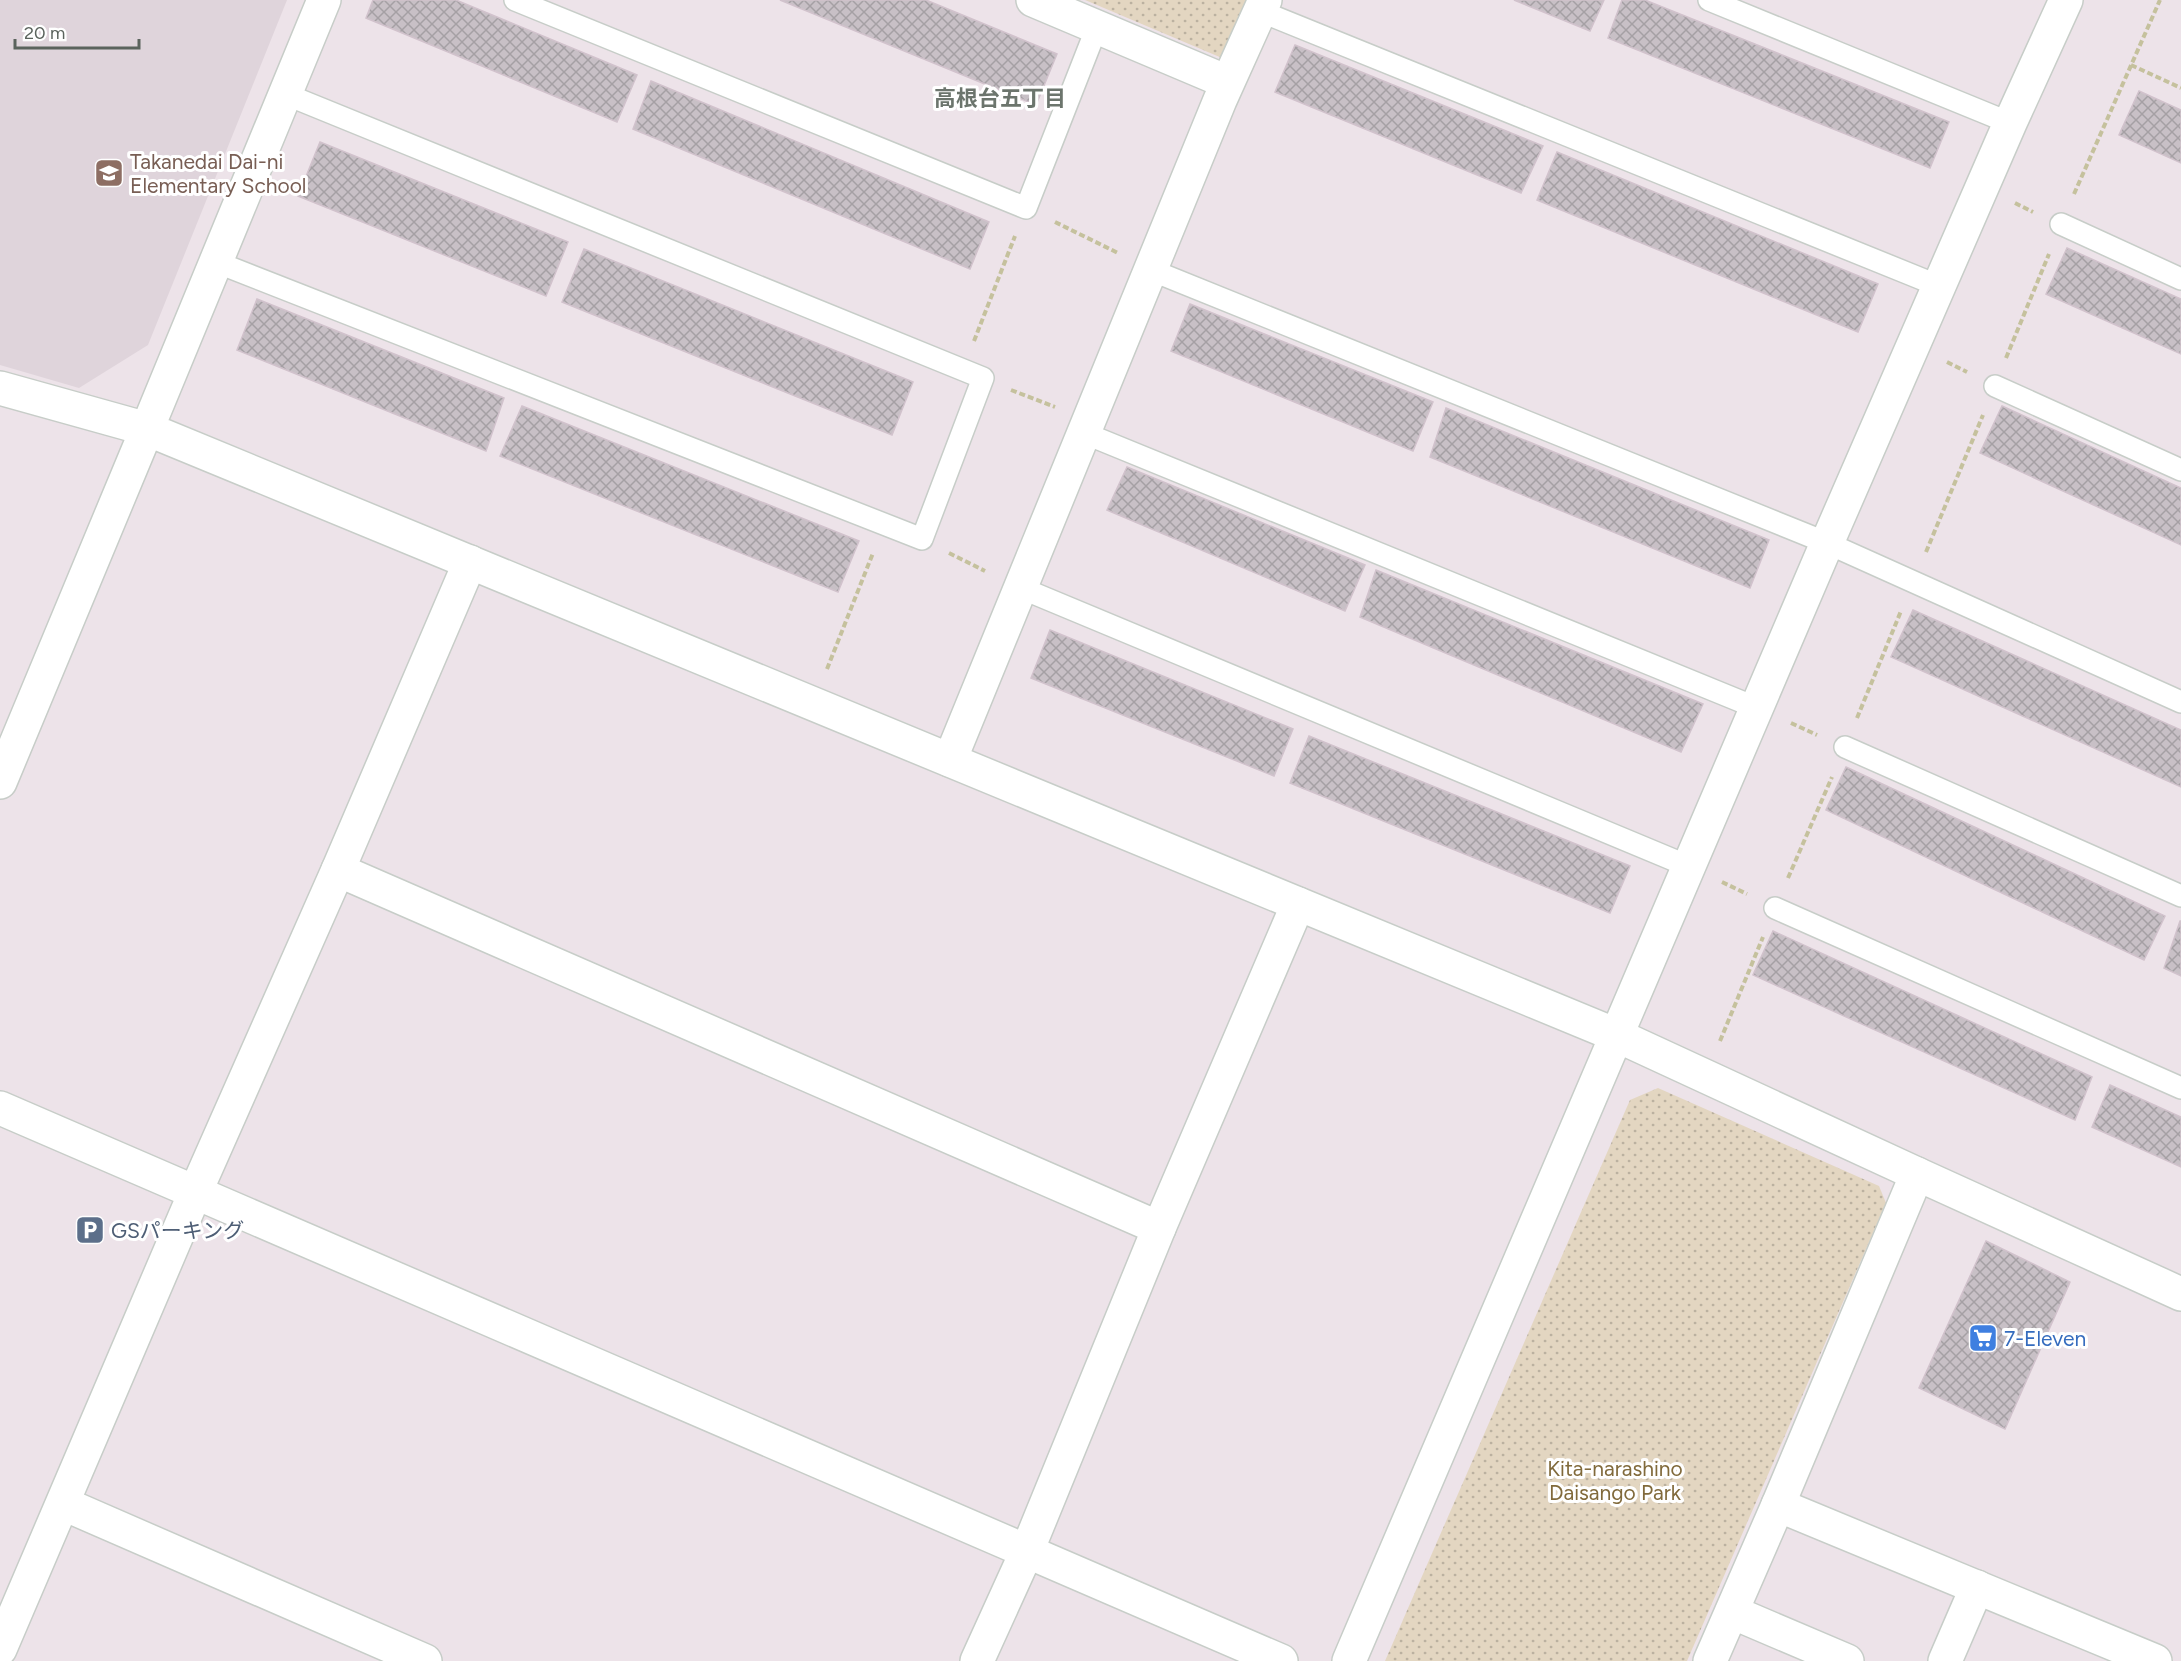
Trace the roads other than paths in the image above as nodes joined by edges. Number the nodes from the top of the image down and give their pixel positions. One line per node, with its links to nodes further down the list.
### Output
1 (324, 0): 9 (street)
2 (515, 0): 7 (lane)
3 (1033, 0): 7 (street)
4 (1709, 0): 10 (lane)
5 (2066, 0): 10 (street)
6 (1262, 5): 8 (street); 15 (lane)
7 (1097, 27): 8 (street)
8 (1227, 82): 13 (street)
9 (285, 94): 12 (street); 12 (lane)
10 (2010, 123): 15 (street)
11 (2061, 224): 14 (lane)
12 (216, 262): 19 (street)
13 (1151, 270): 18 (street); 21 (lane)
14 (2181, 279)
15 (1939, 286): 21 (street)
16 (1995, 386): 20 (lane)
17 (0, 388): 19 (street)
18 (1086, 427): 23 (street); 25 (lane)
19 (147, 429): 22 (street); 28 (street)
20 (2181, 470)
21 (1827, 543): 24 (lane); 25 (street)
22 (470, 562): 27 (street); 30 (street)
23 (1021, 588): 27 (street); 29 (lane)
24 (2181, 702)
25 (1757, 708): 29 (street)
26 (1845, 747): 31 (lane)
27 (950, 760): 32 (street)
28 (0, 782)
29 (1688, 866): 34 (street)
30 (338, 870): 38 (street); 39 (street)
31 (2181, 896)
32 (1299, 904): 34 (street); 39 (street)
33 (1775, 908): 35 (lane)
34 (1616, 1035): 37 (street); 50 (street)
35 (2181, 1088)
36 (0, 1108): 38 (street)
37 (1917, 1174): 40 (street); 42 (street)
38 (195, 1193): 41 (street); 43 (street)
39 (1159, 1228): 43 (street)
40 (2181, 1294)
41 (64, 1504): 46 (street); 47 (street)
42 (1778, 1505): 44 (street); 45 (street)
43 (1027, 1551): 48 (street); 49 (street)
44 (1977, 1587): 53 (street); 54 (street)
45 (1732, 1611): 51 (street); 52 (street)
46 (0, 1649)
47 (425, 1661)
48 (977, 1661)
49 (1281, 1661)
50 (1348, 1661)
51 (1710, 1661)
52 (1847, 1661)
53 (1945, 1661)
54 (2155, 1661)

